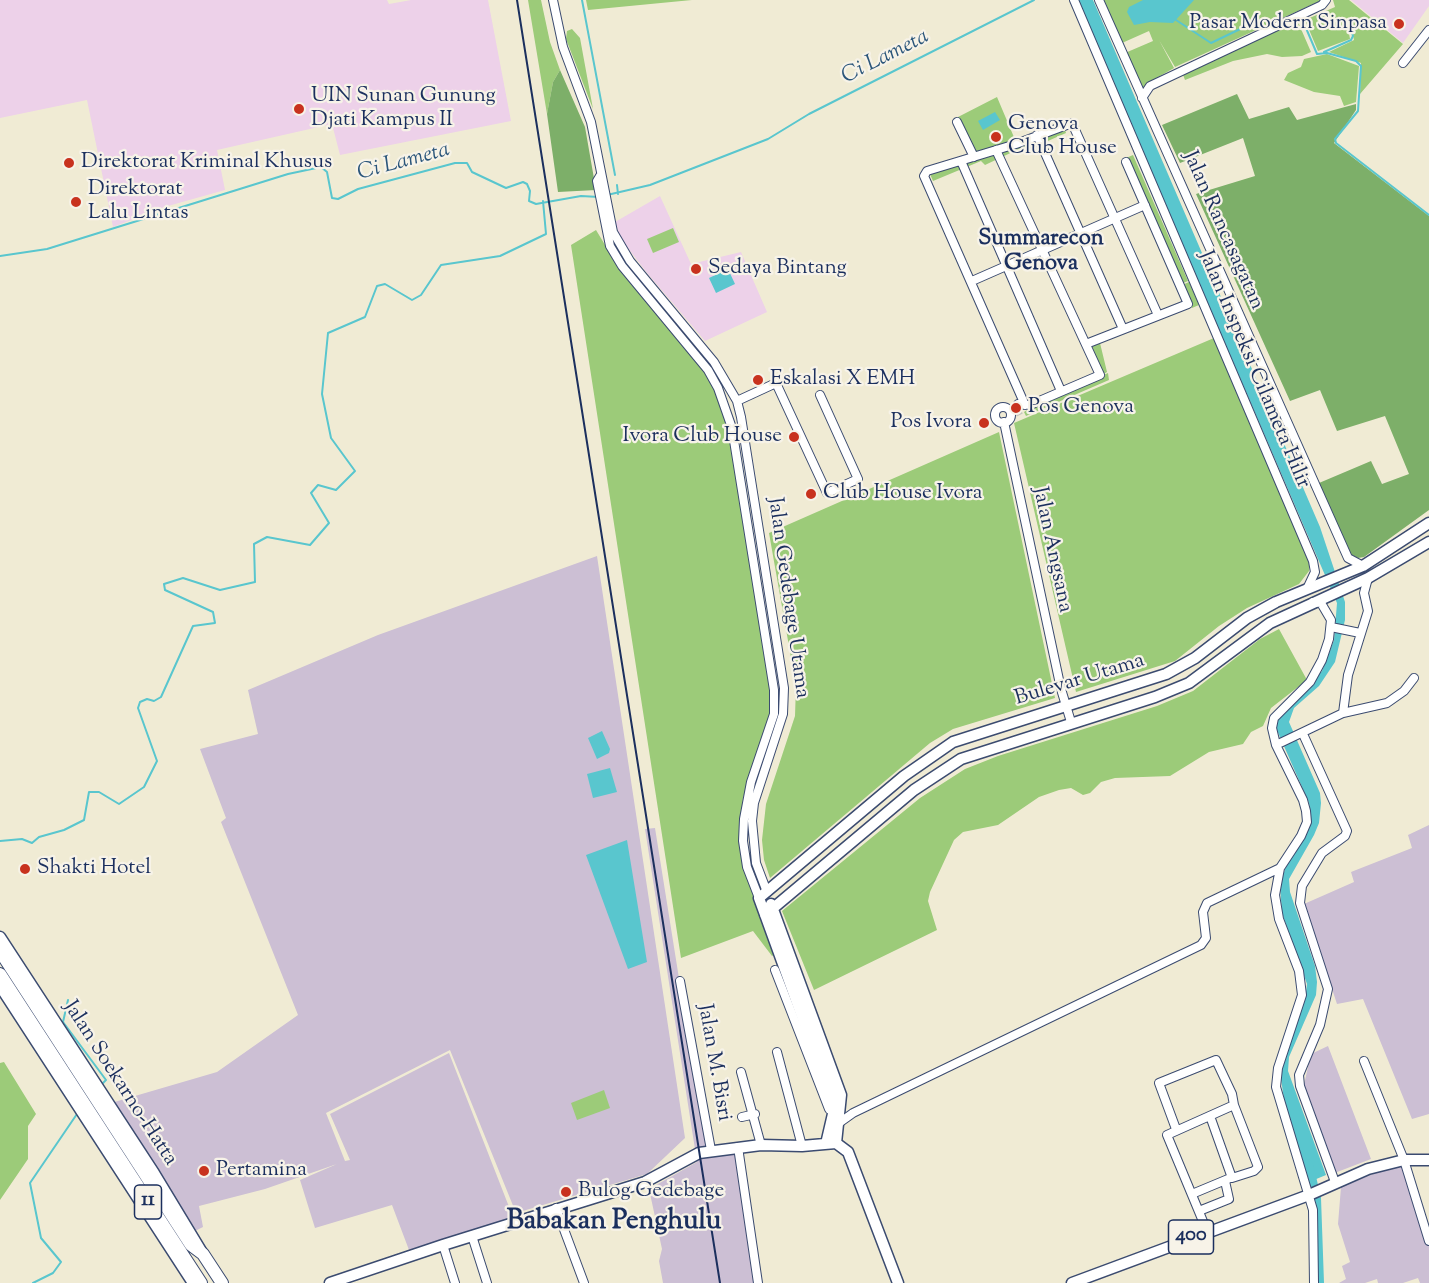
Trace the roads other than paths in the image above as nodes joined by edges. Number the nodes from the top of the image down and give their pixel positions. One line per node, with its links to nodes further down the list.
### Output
1 (553, 0): 20 (street, Jalan Gedebage Utama)
2 (1074, 0): 33 (street, Jalan Inspeksi Cilameta Hilir)
3 (1099, 0): 7 (street, Jalan Rancasagatan)
4 (1326, 0): 7 (street)
5 (1429, 30): 6 (street)
6 (1403, 63)
7 (1142, 98): 31 (street, Jalan Rancasagatan)
8 (957, 122): 11 (street)
9 (1037, 135): 10 (street); 15 (street); 16 (street)
10 (996, 150): 11 (street); 17 (street)
11 (974, 158): 12 (street)
12 (961, 161): 18 (street); 19 (street, Jalan Angsana)
13 (1126, 162): 14 (street)
14 (1144, 205): 15 (street); 21 (street)
15 (1113, 218): 16 (street); 21 (street)
16 (1080, 233): 17 (street); 22 (street)
17 (1043, 249): 18 (street); 23 (street)
18 (1007, 265): 19 (street); 24 (street)
19 (972, 281): 27 (street, Jalan Angsana)
20 (647, 289): 26 (street, Jalan Gedebage Utama); 28 (street, Jalan Gedebage Utama)
21 (1158, 315): 22 (street)
22 (1123, 329): 23 (street)
23 (1086, 344): 24 (street)
24 (1061, 391): 27 (street)
25 (820, 395): 26 (street)
26 (737, 401): 28 (street, Jalan Gedebage Utama)
27 (1015, 410): 42 (street, Jalan Angsana)
28 (744, 469): 40 (street, Jalan Gedebage Utama); 41 (street, Jalan Gedebage Utama)
29 (1429, 522): 31 (main road, Bulevar Utama)
30 (1429, 542): 32 (main road, Bulevar Utama)
31 (1362, 566): 33 (main road, Bulevar Utama)
32 (1368, 578): 34 (main road, Bulevar Utama); 36 (street)
33 (1307, 590): 37 (main road, Bulevar Utama)
34 (1313, 602): 35 (street); 38 (main road, Bulevar Utama)
35 (1333, 628): 36 (street); 46 (street)
36 (1355, 632): 43 (street)
37 (1225, 633): 38 (main road); 42 (main road, Bulevar Utama)
38 (1235, 647): 44 (main road, Bulevar Utama)
39 (1414, 678): 43 (street)
40 (784, 688): 41 (street); 50 (street, Jalan Gedebage Utama)
41 (774, 690): 50 (street, Jalan Gedebage Utama)
42 (1066, 703): 44 (street, Jalan Angsana); 47 (main road, Bulevar Utama)
43 (1344, 709): 45 (street)
44 (1071, 722): 48 (main road, Bulevar Utama)
45 (1299, 735): 46 (street); 83 (street)
46 (1278, 744): 49 (street)
47 (904, 776): 48 (main road); 50 (main road, Bulevar Utama)
48 (914, 790): 51 (main road, Bulevar Utama)
49 (1280, 868): 70 (street); 85 (street)
50 (763, 895): 51 (main road, Jalan Gedebage Utama)
51 (769, 912): 59 (main road, Jalan Gedebage Utama)
52 (0, 937): 58 (main road, Jalan Soekarno-Hatta)
53 (3, 956): 58 (highway); 64 (highway, Jalan Soekarno-Hatta / 11)
54 (775, 970): 62 (street)
55 (0, 974): 64 (highway, Jalan Soekarno-Hatta / 11)
56 (681, 981): 78 (street, Jalan M. Bisri)
57 (0, 986): 64 (main road, Jalan Soekarno-Hatta)
58 (33, 989): 64 (main road, Jalan Soekarno-Hatta)
59 (816, 1041): 62 (main road, Jalan Gedebage Utama); 70 (main road, Jalan Gedebage Utama)
60 (777, 1052): 76 (street)
61 (1364, 1061): 79 (street)
62 (818, 1069): 66 (street); 73 (main road, Jalan Gedebage Utama)
63 (741, 1072): 67 (street)
64 (81, 1086): 71 (highway, Jalan Soekarno-Hatta / 11); 92 (highway, Jalan Soekarno-Hatta / 11); 92 (main road, Jalan Soekarno-Hatta)
65 (1234, 1105): 68 (street); 72 (street); 82 (street)
66 (829, 1109)
67 (754, 1114): 69 (street); 74 (street)
68 (1210, 1116): 72 (street); 82 (street)
69 (742, 1117)
70 (839, 1123): 73 (main road, Jalan Gedebage Utama)
71 (94, 1124): 75 (highway, Jalan Soekarno-Hatta / 11); 81 (main road, Jalan Soekarno-Hatta)
72 (1176, 1129): 84 (street)
73 (831, 1144): 76 (main road); 101 (main road)
74 (761, 1145): 76 (main road); 77 (main road)
75 (112, 1146): 81 (highway); 94 (highway, Jalan Soekarno-Hatta / 11)
76 (802, 1146)
77 (738, 1147): 78 (main road); 100 (street)
78 (711, 1150): 86 (main road)
79 (1404, 1160): 80 (main road, 400); 83 (main road, 400); 90 (street)
80 (1429, 1160)
81 (120, 1171): 93 (main road, Jalan Soekarno-Hatta)
82 (1228, 1179): 84 (street); 87 (street)
83 (1333, 1184): 85 (main road, 400)
84 (1192, 1194): 87 (street)
85 (1310, 1194): 88 (main road, 400); 103 (street)
86 (556, 1209): 89 (main road); 99 (street)
87 (1199, 1211): 88 (street)
88 (1207, 1231): 102 (main road, 400)
89 (472, 1236): 91 (main road); 98 (street)
90 (1429, 1241)
91 (443, 1245): 96 (main road); 97 (street)
92 (203, 1254): 95 (highway, Jalan Soekarno-Hatta / 11)
93 (193, 1283)
94 (201, 1283)
95 (222, 1283)
96 (330, 1283)
97 (455, 1283)
98 (487, 1283)
99 (584, 1283)
100 (758, 1283)
101 (897, 1283)
102 (1072, 1283)
103 (1314, 1283)

